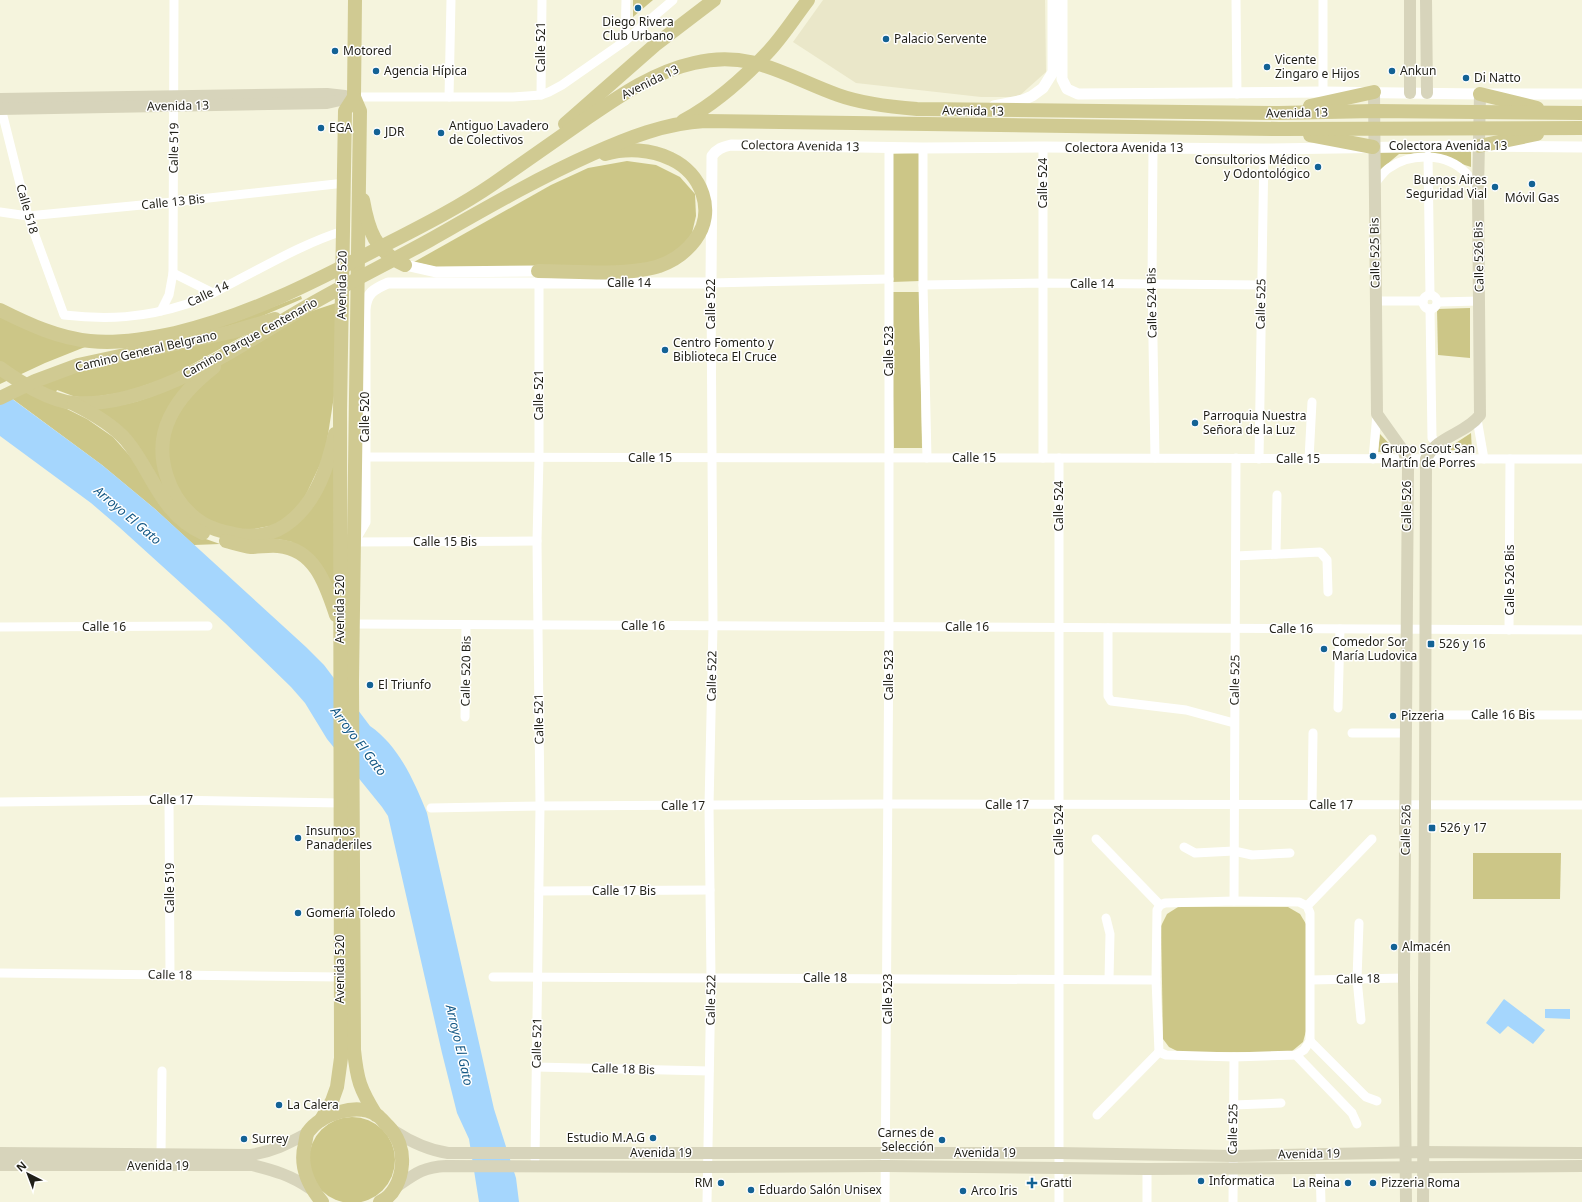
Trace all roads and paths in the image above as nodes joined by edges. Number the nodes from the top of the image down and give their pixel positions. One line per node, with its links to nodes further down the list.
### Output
1 (174, 0): 26 (street, Calle 519)
2 (355, 0): 24 (main road, Avenida 520)
3 (451, 0): 25 (street)
4 (542, 0): 23 (street, Calle 521)
5 (626, 0): 15 (street)
6 (673, 0): 15 (street)
7 (714, 0): 50 (main road)
8 (808, 0): 34 (main road)
9 (1053, 0): 28 (street)
10 (1062, 0): 18 (street)
11 (1236, 0): 18 (street)
12 (1323, 0): 16 (street)
13 (1410, 0): 19 (main road)
14 (1426, 0): 20 (main road)
15 (625, 41): 23 (street)
16 (1323, 92): 17 (street); 18 (street)
17 (1374, 92): 19 (street); 29 (main road, Calle 525 Bis); 30 (main road)
18 (1237, 94)
19 (1410, 94): 20 (street)
20 (1427, 94): 21 (street)
21 (1480, 94): 22 (street); 31 (main road, Calle 526 Bis); 32 (main road)
22 (1582, 94)
23 (541, 95): 25 (street, Avenida 13)
24 (354, 97): 25 (street, Avenida 13); 26 (main road, Avenida 13); 51 (main road, Avenida 520); 52 (main road, Avenida 520)
25 (449, 97)
26 (175, 101): 27 (main road, Avenida 13); 55 (street, Calle 519)
27 (0, 104): 57 (street, Calle 518)
28 (971, 111): 30 (main road, Avenida 13); 50 (main road, Avenida 13)
29 (1374, 111): 30 (main road, Avenida 13); 31 (main road, Avenida 13); 35 (main road, Calle 525 Bis)
30 (1279, 113)
31 (1480, 113): 32 (main road, Avenida 13); 36 (main road, Calle 526 Bis)
32 (1561, 113): 33 (main road, Avenida 13)
33 (1582, 113)
34 (680, 123): 38 (main road, Avenida 13); 49 (main road, Avenida 13)
35 (1374, 128): 36 (main road, Avenida 13); 38 (main road, Avenida 13); 41 (main road, Calle 525 Bis)
36 (1480, 128): 37 (main road, Avenida 13); 39 (main road, Calle 526 Bis)
37 (1575, 128): 39 (main road)
38 (1279, 129): 41 (main road)
39 (1479, 146): 41 (street, Colectora Avenida 13); 42 (street, Colectora Avenida 13); 54 (main road, Calle 526 Bis)
40 (1044, 147): 44 (street, Colectora Avenida 13); 45 (street, Colectora Avenida 13); 66 (street, Calle 524)
41 (1373, 147): 46 (street, Colectora Avenida 13); 53 (main road, Calle 525 Bis)
42 (1582, 147)
43 (889, 148): 44 (street, Colectora Avenida 13); 47 (street, Colectora Avenida 13); 64 (street, Calle 523)
44 (923, 148): 68 (street)
45 (1153, 148): 46 (street, Colectora Avenida 13); 67 (street, Calle 524 Bis)
46 (1264, 149): 69 (street, Calle 525)
47 (716, 151): 65 (street, Calle 522)
48 (1428, 156): 53 (street); 54 (street); 72 (street)
49 (584, 158): 60 (main road, Avenida 13); 63 (main road)
50 (514, 168): 58 (main road, Avenida 13)
51 (358, 172): 61 (main road); 110 (main road, Avenida 520)
52 (345, 183): 55 (street, Calle 13 Bis); 59 (main road, Avenida 520)
53 (1374, 184): 73 (main road, Calle 525 Bis)
54 (1478, 191): 74 (main road, Calle 526 Bis)
55 (173, 202): 57 (street, Calle 13 Bis); 62 (street, Calle 519)
56 (0, 212): 57 (street, Calle 13 Bis)
57 (28, 216): 80 (street, Calle 518)
58 (419, 227): 81 (main road, Camino Parque Centenario)
59 (343, 231): 71 (street, Calle 14); 87 (main road, Avenida 520)
60 (426, 242): 79 (main road, Camino Parque Centenario)
61 (405, 265): 63 (street, Calle 14)
62 (173, 273): 71 (street); 78 (street, Calle 519)
63 (539, 277): 65 (street, Calle 14); 70 (street, Calle 14); 92 (street, Calle 521)
64 (889, 279): 65 (street, Calle 14); 94 (street, Calle 523)
65 (711, 283): 93 (street, Calle 522)
66 (1043, 283): 67 (street, Calle 14); 68 (street, Calle 14); 96 (street, Calle 524)
67 (1152, 284): 69 (street, Calle 14); 98 (street, Calle 524 Bis)
68 (923, 285): 95 (street)
69 (1262, 285): 102 (street, Calle 525)
70 (372, 291): 91 (street, Calle 520)
71 (212, 293): 78 (street, Calle 14)
72 (1426, 298): 73 (street); 75 (street); 76 (street)
73 (1376, 301): 88 (main road, Calle 525 Bis)
74 (1480, 301): 75 (street); 89 (main road, Calle 526 Bis)
75 (1438, 302): 76 (street)
76 (1430, 309): 90 (street)
77 (0, 310): 81 (main road, Camino Parque Centenario)
78 (161, 311): 80 (street, Calle 14)
79 (300, 311): 82 (main road, Camino Parque Centenario); 84 (main road, Camino General Belgrano)
80 (64, 315)
81 (152, 338): 84 (main road, Camino General Belgrano)
82 (232, 351): 85 (main road, Camino Parque Centenario); 87 (main road)
83 (0, 368): 85 (main road, Camino Parque Centenario)
84 (2, 392)
85 (71, 402): 114 (main road)
86 (1312, 402): 103 (street)
87 (340, 410): 114 (main road, Avenida 520)
88 (1377, 414): 100 (street, Calle 525 Bis); 104 (main road)
89 (1477, 419): 90 (main road); 106 (street, Calle 526 Bis)
90 (1438, 444): 105 (main road)
91 (365, 457): 92 (street, Calle 15); 110 (street, Calle 520)
92 (539, 457): 93 (street, Calle 15); 109 (street, Calle 521)
93 (711, 458): 94 (street, Calle 15); 118 (street, Calle 522)
94 (889, 458): 95 (street, Calle 15); 120 (street, Calle 523)
95 (927, 458): 96 (street, Calle 15)
96 (1043, 458): 97 (street, Calle 15)
97 (1059, 458): 98 (street, Calle 15); 121 (street, Calle 524)
98 (1155, 458): 99 (street, Calle 15)
99 (1236, 458): 102 (street, Calle 15); 112 (street, Calle 525)
100 (1373, 458): 103 (street, Calle 15); 104 (street, Calle 15)
101 (1510, 458): 106 (street, Calle 15); 107 (street, Calle 15); 127 (street, Calle 526 Bis)
102 (1259, 459): 103 (street, Calle 15)
103 (1309, 459)
104 (1406, 459): 105 (street, Calle 15); 125 (main road, Calle 526)
105 (1426, 459): 106 (street, Calle 15); 126 (main road, Calle 526)
106 (1484, 459)
107 (1582, 459)
108 (1277, 495): 111 (street)
109 (537, 541): 110 (street, Calle 15 Bis); 116 (street, Calle 521)
110 (353, 542): 114 (main road, Avenida 520)
111 (1276, 554): 112 (street); 113 (street)
112 (1236, 556): 123 (street, Calle 525)
113 (1328, 592)
114 (346, 625): 115 (street, Calle 16); 129 (main road, Avenida 520)
115 (466, 625): 116 (street, Calle 16); 133 (street, Calle 520 Bis)
116 (538, 625): 118 (street, Calle 16); 146 (street, Calle 521)
117 (208, 626): 119 (street, Calle 16)
118 (713, 626): 120 (street, Calle 16); 147 (street, Calle 522)
119 (0, 627)
120 (889, 627): 121 (street, Calle 16); 141 (street, Calle 523)
121 (1059, 628): 122 (street, Calle 16); 142 (street, Calle 524)
122 (1108, 628): 123 (street, Calle 16); 134 (street)
123 (1235, 629): 124 (street, Calle 16); 134 (street, Calle 525)
124 (1340, 629): 125 (street, Calle 16); 130 (street)
125 (1406, 630): 126 (street, Calle 16); 137 (main road, Calle 526)
126 (1425, 630): 127 (street, Calle 16); 131 (main road, Calle 526)
127 (1510, 630): 128 (street, Calle 16)
128 (1582, 630)
129 (346, 682): 140 (main road, Avenida 520); 187 (main road, Avenida 520)
130 (1338, 708)
131 (1425, 715): 132 (street, Calle 16 Bis); 144 (main road, Calle 526)
132 (1582, 715)
133 (465, 717)
134 (1234, 723): 148 (street, Calle 525)
135 (1313, 733): 149 (street)
136 (1352, 733): 137 (street)
137 (1406, 733): 143 (main road, Calle 526)
138 (169, 800): 139 (street, Calle 17); 140 (street, Calle 17); 164 (street, Calle 519)
139 (0, 802)
140 (341, 803): 165 (main road, Avenida 520)
141 (888, 804): 142 (street, Calle 17); 147 (street, Calle 17); 170 (street, Calle 523)
142 (1059, 805): 148 (street, Calle 17); 171 (street, Calle 524)
143 (1406, 805): 144 (street, Calle 17); 149 (street, Calle 17); 169 (main road, Calle 526)
144 (1426, 805): 145 (street, Calle 17); 194 (main road, Calle 526)
145 (1582, 805)
146 (540, 806): 147 (street, Calle 17); 150 (street, Calle 17); 157 (street, Calle 521)
147 (709, 806): 156 (street, Calle 522)
148 (1234, 806): 149 (street, Calle 17); 154 (street, Calle 525)
149 (1312, 806)
150 (431, 808)
151 (1096, 839): 159 (street)
152 (1372, 839): 160 (street)
153 (1184, 847): 154 (street)
154 (1234, 851): 155 (street); 158 (street, Calle 525)
155 (1290, 852)
156 (710, 890): 157 (street, Calle 17 Bis); 168 (street, Calle 522)
157 (539, 891): 167 (street, Calle 521)
158 (1234, 901): 159 (street); 160 (street)
159 (1160, 905): 174 (street)
160 (1307, 906): 175 (street)
161 (1106, 918): 172 (street)
162 (1360, 923): 173 (street)
163 (0, 973): 164 (street, Calle 18)
164 (170, 976): 165 (street, Calle 18)
165 (340, 977): 189 (main road, Avenida 520)
166 (493, 977): 167 (street, Calle 18)
167 (538, 977): 168 (street, Calle 18); 181 (street, Calle 521)
168 (711, 978): 170 (street, Calle 18); 183 (street, Calle 522)
169 (1404, 978): 173 (street, Calle 18); 198 (main road, Calle 526)
170 (888, 979): 171 (street, Calle 18); 196 (street, Calle 523)
171 (1059, 979): 172 (street, Calle 18); 197 (street, Calle 524)
172 (1109, 979): 174 (street, Calle 18)
173 (1358, 979): 175 (street, Calle 18); 176 (street)
174 (1156, 980): 178 (street)
175 (1311, 980): 177 (street)
176 (1361, 1020)
177 (1310, 1041): 179 (street); 184 (street)
178 (1159, 1052): 180 (street); 188 (street)
179 (1296, 1055): 180 (street); 190 (street)
180 (1234, 1057): 186 (street, Calle 525)
181 (536, 1067): 183 (street, Calle 18 Bis); 201 (street, Calle 521)
182 (162, 1070): 200 (street)
183 (710, 1071): 193 (street, Calle 522)
184 (1377, 1101)
185 (1281, 1103): 186 (street)
186 (1234, 1105): 202 (street, Calle 525)
187 (376, 1115): 189 (main road); 191 (main road)
188 (1097, 1115)
189 (321, 1120): 192 (main road)
190 (1357, 1124)
191 (394, 1132): 201 (main road, Avenida 19); 214 (main road)
192 (308, 1133): 200 (main road, Avenida 19); 215 (main road)
193 (708, 1152): 196 (main road, Avenida 19); 201 (main road, Avenida 19); 207 (street, Calle 522)
194 (1424, 1152): 198 (main road, Avenida 19); 199 (main road, Avenida 19); 212 (main road, Calle 526)
195 (0, 1153): 200 (main road, Avenida 19)
196 (887, 1153): 197 (main road, Avenida 19); 204 (street, Calle 523)
197 (1058, 1153): 202 (main road, Avenida 19); 208 (street, Calle 524)
198 (1406, 1153): 202 (main road, Avenida 19); 209 (main road, Calle 526)
199 (1582, 1153)
200 (161, 1154)
201 (534, 1154): 206 (street, Calle 521)
202 (1233, 1156): 210 (street, Calle 525)
203 (0, 1165): 215 (main road, Avenida 19)
204 (886, 1166): 207 (main road, Avenida 19); 208 (main road, Avenida 19); 219 (street, Calle 523)
205 (1582, 1166): 212 (main road, Avenida 19)
206 (535, 1167): 207 (main road, Avenida 19); 214 (main road, Avenida 19)
207 (707, 1167): 218 (street, Calle 522)
208 (1059, 1167): 213 (main road, Avenida 19); 220 (street, Calle 524)
209 (1406, 1167): 211 (main road, Avenida 19); 212 (main road, Avenida 19); 224 (main road, Calle 526)
210 (1233, 1168): 211 (main road, Avenida 19); 213 (main road, Avenida 19); 222 (street, Calle 525)
211 (1320, 1168): 223 (street)
212 (1423, 1168): 225 (main road, Calle 526)
213 (1147, 1169): 221 (street)
214 (396, 1187): 217 (main road)
215 (311, 1189): 216 (main road)
216 (322, 1202)
217 (382, 1202)
218 (707, 1202)
219 (886, 1202)
220 (1059, 1202)
221 (1147, 1202)
222 (1233, 1202)
223 (1321, 1202)
224 (1406, 1202)
225 (1423, 1202)

